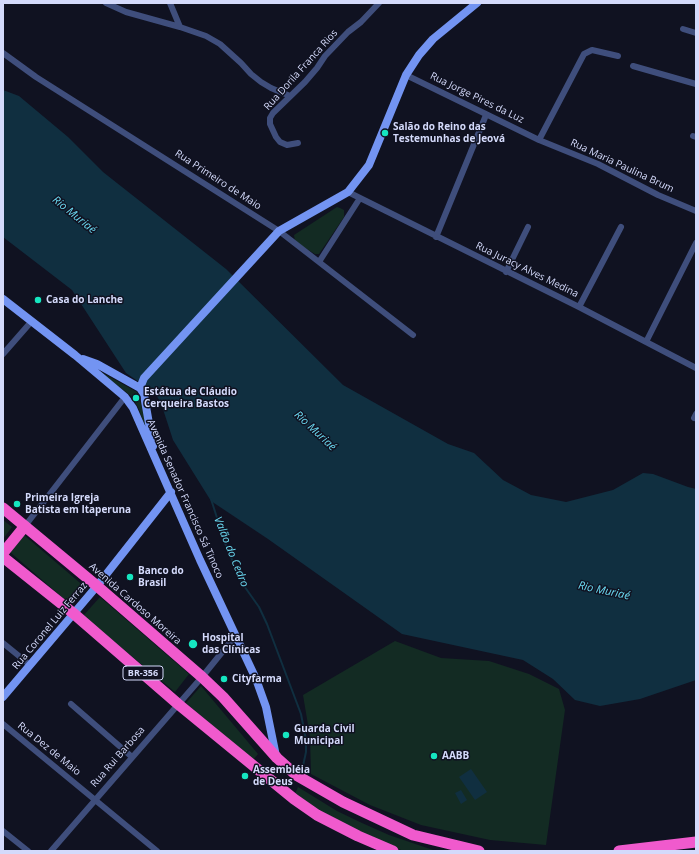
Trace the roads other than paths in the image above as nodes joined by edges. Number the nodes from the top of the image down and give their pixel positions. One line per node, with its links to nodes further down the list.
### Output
1 (106, 3): 5 (street)
2 (170, 3): 5 (street)
3 (379, 3): 13 (street, Rua Dorila Franca Rios)
4 (477, 3): 11 (street)
5 (180, 27): 13 (street)
6 (683, 29): 7 (street)
7 (696, 33)
8 (3, 54): 22 (street, Rua Primeiro de Maio)
9 (618, 56): 15 (street)
10 (633, 66): 12 (street)
11 (406, 75): 14 (street, Rua Jorge Pires da Luz); 17 (street)
12 (696, 84)
13 (290, 96): 16 (street, Rua Dorila Franca Rios)
14 (486, 115): 15 (street, Rua Jorge Pires da Luz); 23 (street)
15 (539, 140): 19 (street, Rua Maria Paulina Brum)
16 (298, 143)
17 (348, 192): 18 (street, Rua Juracy Alves Medina); 22 (street)
18 (360, 198): 23 (street, Rua Juracy Alves Medina); 25 (street)
19 (696, 212)
20 (528, 227): 26 (street)
21 (621, 227): 28 (street)
22 (279, 231): 25 (street, Rua Primeiro de Maio); 35 (street)
23 (436, 236): 26 (street, Rua Juracy Alves Medina)
24 (696, 243): 31 (street)
25 (319, 262): 30 (street, Rua Primeiro de Maio)
26 (506, 272): 28 (street, Rua Juracy Alves Medina)
27 (3, 299): 29 (street, Avenida Senador Francisco Sá Tinoco)
28 (579, 307): 31 (street, Rua Juracy Alves Medina)
29 (31, 322): 32 (street); 33 (street, Avenida Senador Francisco Sá Tinoco)
30 (413, 335)
31 (646, 342): 34 (street, Rua Juracy Alves Medina)
32 (3, 354)
33 (75, 355): 35 (street); 36 (street, Avenida Senador Francisco Sá Tinoco)
34 (696, 368)
35 (140, 388): 37 (street)
36 (125, 397): 37 (street, Avenida Senador Francisco Sá Tinoco); 40 (street)
37 (155, 457): 38 (street, Avenida Senador Francisco Sá Tinoco)
38 (171, 492): 43 (street, Rua Coronel Luiz Ferraz); 45 (street, Avenida Senador Francisco Sá Tinoco)
39 (3, 508): 40 (highway, Avenida Cardoso Moreira)
40 (25, 526): 41 (highway); 43 (highway, Avenida Cardoso Moreira)
41 (3, 553)
42 (3, 557): 44 (highway, BR-356)
43 (97, 586): 44 (street, Rua Coronel Luiz Ferraz); 48 (highway, Avenida Cardoso Moreira)
44 (74, 613): 47 (street, Rua Coronel Luiz Ferraz); 51 (highway, BR-356)
45 (236, 635): 48 (street, Rua Rui Barbosa); 54 (street, Avenida Senador Francisco Sá Tinoco)
46 (3, 644): 47 (street)
47 (30, 665): 49 (street, Rua Coronel Luiz Ferraz)
48 (202, 677): 51 (street, Rua Rui Barbosa); 54 (highway, Avenida Cardoso Moreira)
49 (3, 697)
50 (71, 704): 53 (street)
51 (178, 704): 53 (street, Rua Rui Barbosa); 56 (highway, BR-356)
52 (3, 724): 57 (street, Rua Dez de Maio)
53 (132, 757): 57 (street, Rua Rui Barbosa)
54 (277, 758): 55 (highway, Avenida Cardoso Moreira)
55 (299, 777): 56 (highway); 64 (highway, Avenida Cardoso Moreira)
56 (282, 790): 63 (highway, BR-356)
57 (95, 799): 61 (street, Rua Rui Barbosa); 62 (street, Rua Dez de Maio)
58 (3, 831): 60 (street)
59 (696, 842): 66 (highway)
60 (28, 851)
61 (51, 851)
62 (157, 851)
63 (393, 851)
64 (479, 851)
65 (619, 851): 66 (highway)
66 (623, 851)

